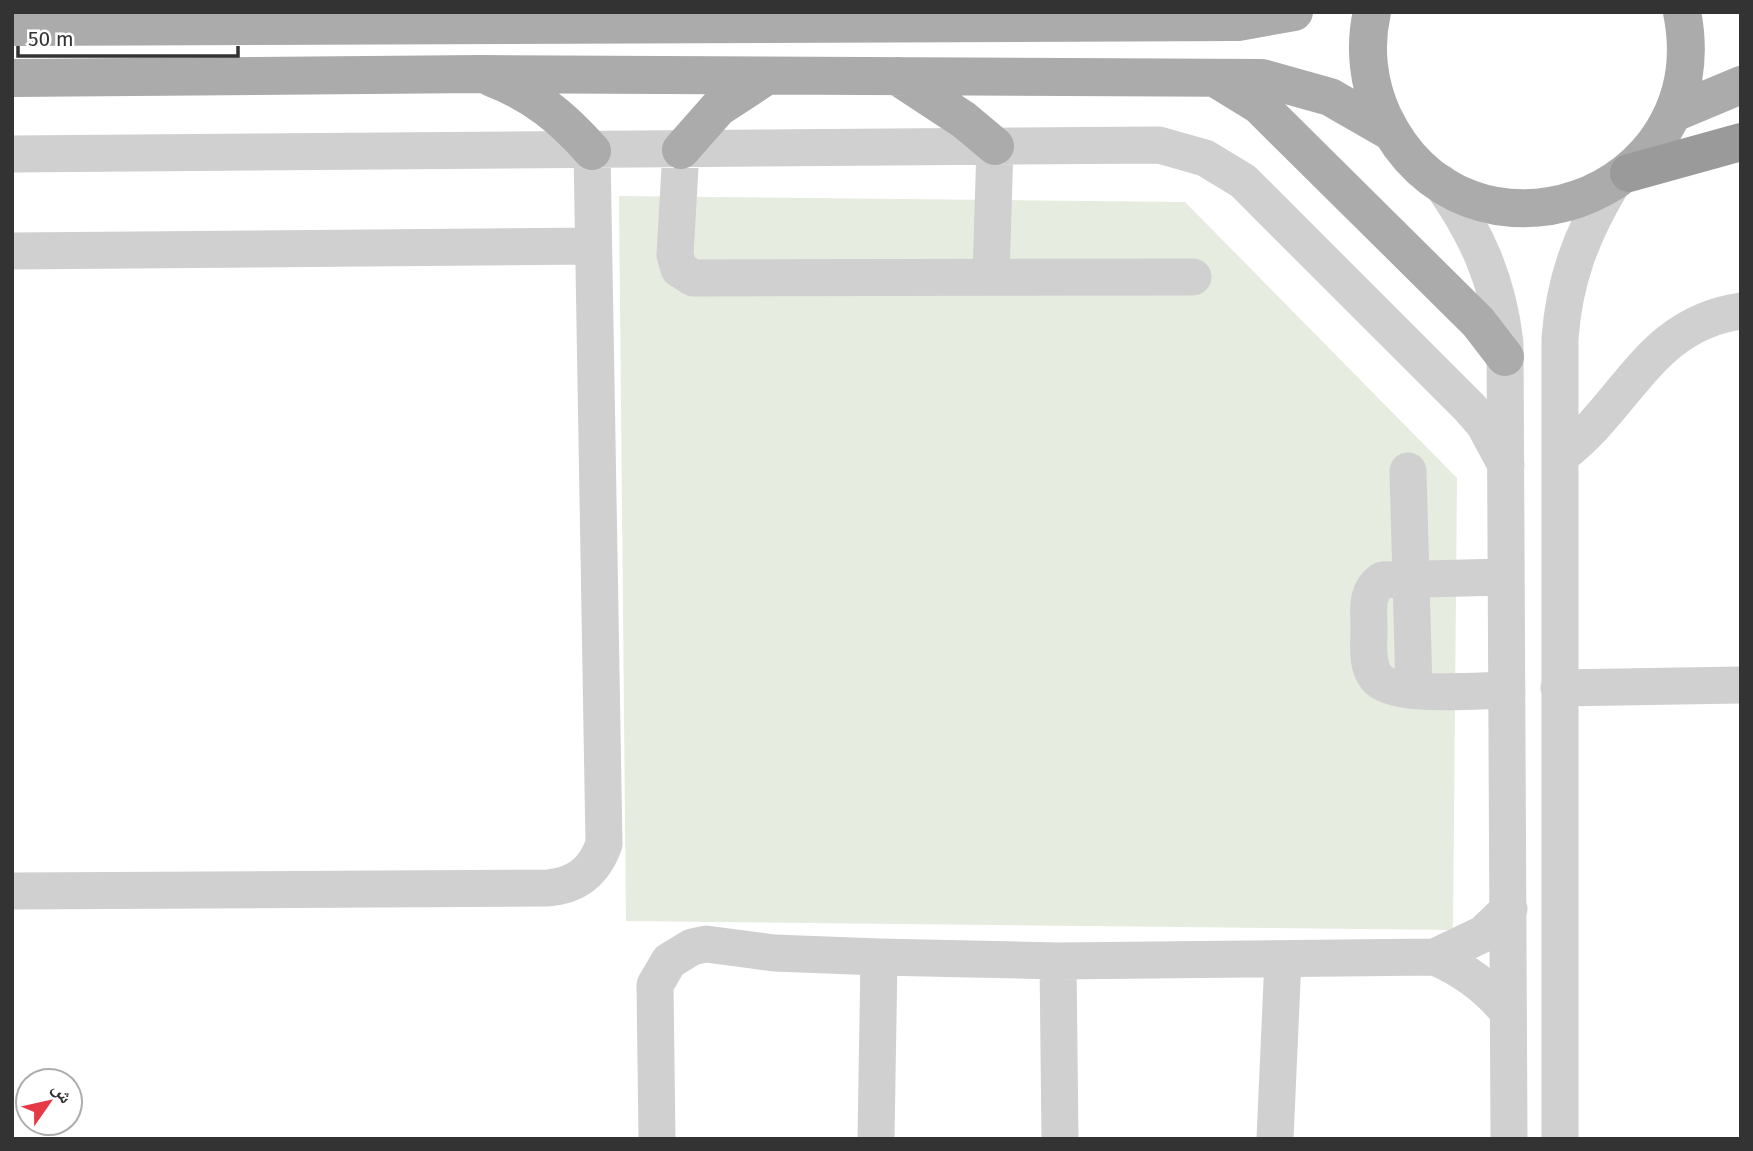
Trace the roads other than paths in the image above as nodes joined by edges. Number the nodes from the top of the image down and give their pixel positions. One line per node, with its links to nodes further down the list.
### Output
1 (1294, 12): 6 (main road)
2 (1372, 12): 17 (main road)
3 (1682, 12): 16 (main road)
4 (659, 18): 5 (main road); 7 (main road)
5 (865, 18): 6 (main road)
6 (1161, 18)
7 (423, 19): 8 (main road)
8 (235, 20): 9 (main road)
9 (12, 27)
10 (481, 74): 12 (main road); 13 (main road); 21 (main road)
11 (897, 76): 12 (main road); 14 (main road); 19 (main road)
12 (765, 77): 20 (main road)
13 (12, 78)
14 (1215, 78): 17 (main road); 30 (main road)
15 (1741, 85): 16 (main road)
16 (1674, 113): 23 (main road)
17 (1391, 132): 24 (main road)
18 (1741, 142): 23 (highway)
19 (995, 146): 20 (street); 27 (street); 32 (street)
20 (681, 150): 21 (street); 27 (street)
21 (592, 151): 22 (street); 25 (street)
22 (12, 154)
23 (1619, 180): 24 (main road); 31 (street)
24 (1441, 183): 30 (street)
25 (593, 246): 26 (street); 39 (street)
26 (12, 251)
27 (991, 277): 28 (street)
28 (1193, 277)
29 (1741, 311): 31 (street)
30 (1505, 357): 32 (street)
31 (1560, 456): 37 (street)
32 (1506, 465): 34 (street)
33 (1408, 471): 35 (street)
34 (1506, 577): 35 (street); 38 (street)
35 (1410, 578): 38 (street)
36 (1741, 685): 37 (street)
37 (1559, 688): 51 (street)
38 (1507, 690): 40 (street)
39 (12, 891)
40 (1509, 909): 42 (street); 45 (street)
41 (879, 957): 44 (street); 46 (street); 47 (street)
42 (1435, 957): 43 (street); 45 (street)
43 (1283, 959): 44 (street); 49 (street)
44 (1058, 961): 48 (street)
45 (1508, 1012): 50 (street)
46 (657, 1139)
47 (876, 1139)
48 (1060, 1139)
49 (1275, 1139)
50 (1509, 1139)
51 (1560, 1139)

